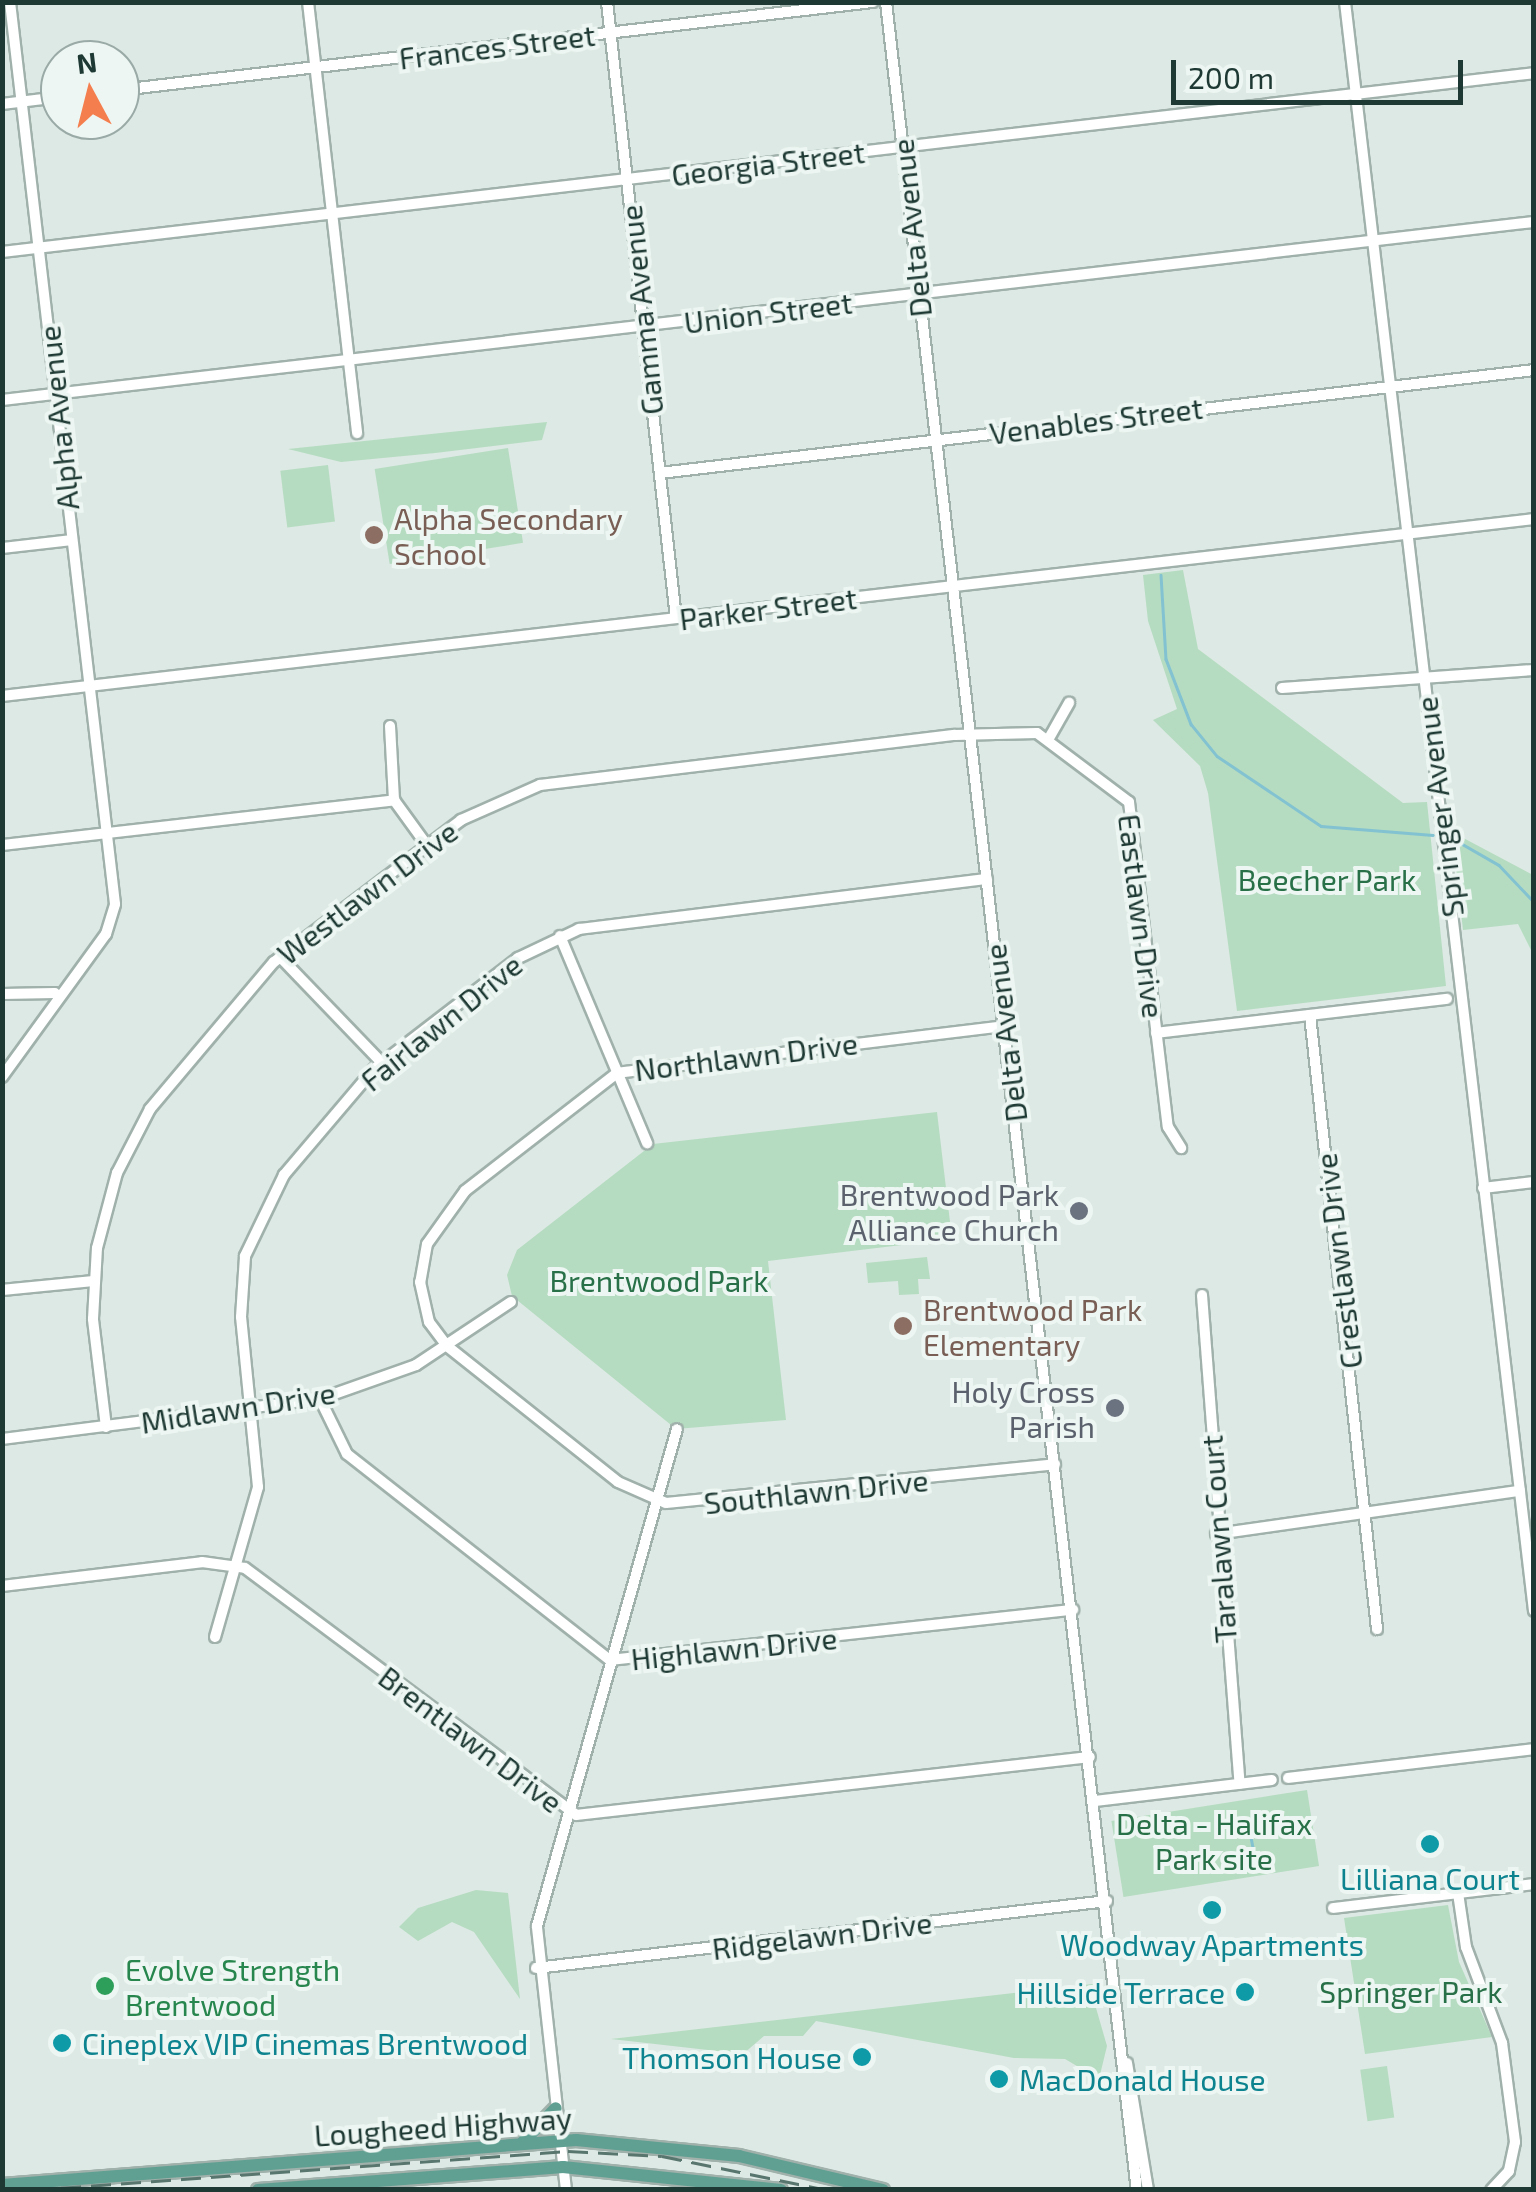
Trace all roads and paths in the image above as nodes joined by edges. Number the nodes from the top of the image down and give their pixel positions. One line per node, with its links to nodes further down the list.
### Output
1 (10, 2): 13 (street, Alpha Avenue)
2 (308, 2): 8 (street)
3 (607, 2): 7 (street, Gamma Avenue)
4 (873, 2): 7 (street, Frances Street)
5 (886, 2): 15 (street, Delta Avenue)
6 (1345, 2): 11 (street, Springer Avenue)
7 (610, 33): 8 (street, Frances Street); 16 (street, Gamma Avenue)
8 (316, 67): 10 (street, Frances Street); 17 (street)
9 (1534, 73): 11 (street, Georgia Street)
10 (140, 88)
11 (1356, 94): 15 (street, Georgia Street); 19 (street, Springer Avenue)
12 (40, 100): 13 (street)
13 (22, 102): 14 (street); 20 (street, Alpha Avenue)
14 (2, 104)
15 (902, 147): 16 (street, Georgia Street); 22 (street, Delta Avenue)
16 (626, 180): 17 (street, Georgia Street); 23 (street, Gamma Avenue)
17 (333, 214): 20 (street, Georgia Street); 24 (street)
18 (1534, 222): 19 (street, Union Street)
19 (1374, 241): 22 (street, Union Street); 26 (street, Springer Avenue)
20 (39, 248): 21 (street, Georgia Street); 27 (street, Alpha Avenue)
21 (2, 252)
22 (918, 294): 23 (street, Union Street); 30 (street, Delta Avenue)
23 (642, 326): 24 (street, Union Street); 31 (street, Gamma Avenue)
24 (349, 361): 27 (street, Union Street); 29 (street)
25 (1534, 370): 26 (street, Venables Street)
26 (1390, 386): 30 (street, Venables Street); 33 (street, Springer Avenue)
27 (56, 394): 28 (street, Union Street); 34 (street, Alpha Avenue)
28 (2, 400)
29 (357, 433)
30 (935, 439): 31 (street, Venables Street); 36 (street, Delta Avenue)
31 (660, 473): 37 (street, Gamma Avenue)
32 (1534, 519): 33 (street, Parker Street)
33 (1407, 534): 36 (street, Parker Street); 39 (street, Springer Avenue)
34 (72, 540): 35 (street); 40 (street, Alpha Avenue)
35 (2, 548)
36 (952, 586): 37 (street, Parker Street); 45 (street, Delta Avenue)
37 (676, 618): 40 (street, Parker Street)
38 (1534, 670): 39 (street)
39 (1424, 677): 41 (street); 66 (street, Springer Avenue)
40 (89, 687): 42 (street, Parker Street); 48 (street, Alpha Avenue)
41 (1282, 688)
42 (2, 696)
43 (1069, 703): 46 (street)
44 (390, 726): 47 (street)
45 (971, 736): 46 (street); 49 (street, Westlawn Drive); 51 (street, Delta Avenue)
46 (1048, 740): 59 (street, Eastlawn Drive)
47 (394, 800): 48 (street); 49 (street)
48 (107, 832): 50 (street); 54 (street, Alpha Avenue)
49 (426, 844): 53 (street, Westlawn Drive)
50 (2, 845)
51 (987, 879): 52 (street, Fairlawn Drive); 58 (street, Delta Avenue)
52 (560, 936): 60 (street, Fairlawn Drive); 61 (street)
53 (280, 957): 60 (street); 67 (street, Westlawn Drive)
54 (55, 993): 55 (street); 62 (street, Alpha Avenue)
55 (2, 994)
56 (1447, 998): 57 (street)
57 (1310, 1015): 59 (street); 80 (street, Crestlawn Drive)
58 (1005, 1026): 61 (street, Northlawn Drive); 77 (street, Delta Avenue)
59 (1156, 1033): 64 (street, Eastlawn Drive)
60 (382, 1063): 73 (street, Fairlawn Drive)
61 (617, 1073): 63 (street); 71 (street, Northlawn Drive)
62 (2, 1077)
63 (647, 1144)
64 (1181, 1148)
65 (1534, 1182): 66 (street)
66 (1484, 1188): 78 (street, Springer Avenue)
67 (94, 1281): 68 (street); 74 (street, Westlawn Drive)
68 (2, 1290)
69 (1202, 1295): 81 (street, Taralawn Court)
70 (510, 1302): 71 (street, Midlawn Drive)
71 (448, 1346): 72 (street, Midlawn Drive); 79 (street, Southlawn Drive)
72 (320, 1399): 73 (street, Midlawn Drive); 88 (street, Highlawn Drive)
73 (251, 1410): 74 (street, Midlawn Drive); 82 (street, Fairlawn Drive)
74 (106, 1427): 76 (street, Midlawn Drive)
75 (676, 1429): 79 (street)
76 (2, 1439)
77 (1056, 1464): 79 (street, Southlawn Drive); 84 (street, Delta Avenue)
78 (1520, 1491): 80 (street); 85 (street, Springer Avenue)
79 (656, 1500): 88 (street)
80 (1366, 1508): 81 (street); 86 (street, Crestlawn Drive)
81 (1216, 1534): 93 (street, Taralawn Court)
82 (236, 1566): 83 (street); 87 (street, Fairlawn Drive); 95 (street, Brentlawn Drive)
83 (2, 1586)
84 (1073, 1610): 88 (street, Highlawn Drive); 90 (street, Delta Avenue)
85 (1534, 1611)
86 (1377, 1628)
87 (215, 1637)
88 (610, 1660): 95 (street)
89 (1534, 1749): 91 (street)
90 (1090, 1757): 94 (street, Delta Avenue); 95 (street, Brentlawn Drive)
91 (1288, 1778)
92 (1272, 1780): 93 (street)
93 (1240, 1784): 94 (street)
94 (1096, 1800): 98 (street, Delta Avenue)
95 (567, 1813): 100 (street)
96 (1534, 1884): 97 (street)
97 (1458, 1893): 99 (street); 114 (street)
98 (1107, 1901): 100 (street, Ridgelawn Drive); 101 (street, Delta Avenue)
99 (1333, 1908)
100 (536, 1968): 102 (street)
101 (1126, 2062): 112 (street, Delta Avenue); 113 (street, Delta Avenue)
102 (556, 2108): 103 (street); 104 (main road)
103 (560, 2140): 104 (main road, Lougheed Highway); 106 (street); 111 (main road, Lougheed Highway)
104 (523, 2142): 105 (main road, Lougheed Highway)
105 (262, 2164): 107 (main road, Lougheed Highway); 108 (street)
106 (563, 2167): 108 (main road, Lougheed Highway); 109 (street); 110 (main road, Lougheed Highway)
107 (2, 2185)
108 (262, 2189)
109 (566, 2190)
110 (781, 2190)
111 (883, 2190)
112 (1137, 2190)
113 (1148, 2190)
114 (1491, 2190)

